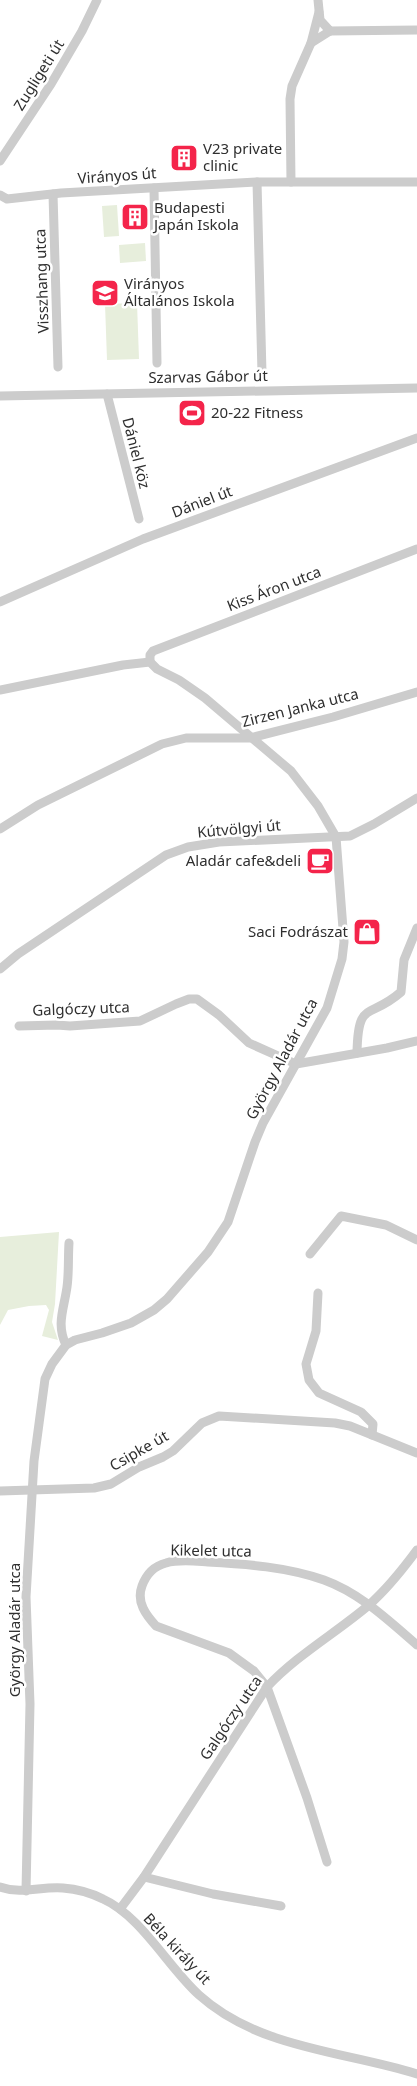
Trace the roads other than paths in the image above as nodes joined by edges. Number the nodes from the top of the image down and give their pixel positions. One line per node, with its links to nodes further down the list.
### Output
1 (97, 0): 7 (street, Zugligeti út)
2 (318, 0): 3 (street)
3 (319, 12): 5 (street); 6 (street)
4 (417, 30): 5 (street)
5 (330, 31): 6 (street)
6 (311, 43): 9 (street)
7 (0, 161)
8 (257, 182): 9 (street, Virányos út); 11 (street, Virányos út); 16 (street)
9 (291, 182): 10 (street, Virányos út)
10 (417, 182)
11 (154, 188): 12 (street, Virányos út); 14 (street)
12 (53, 194): 13 (street, Virányos út); 15 (street, Visszhang utca)
13 (0, 195)
14 (157, 363)
15 (58, 367)
16 (262, 373)
17 (417, 388): 18 (street, Szarvas Gábor út)
18 (107, 394): 19 (street, Szarvas Gábor út); 21 (street, Dániel köz)
19 (0, 396)
20 (417, 438): 23 (street, Dániel út)
21 (139, 519)
22 (417, 549): 24 (street, Kiss Áron utca)
23 (0, 602)
24 (150, 662): 25 (street); 27 (street, György Aladár utca)
25 (0, 690)
26 (417, 692): 27 (street, Zirzen Janka utca)
27 (250, 738): 29 (street, Zirzen Janka utca); 30 (street, György Aladár utca)
28 (414, 802): 30 (street, Kútvölgyi út)
29 (0, 828)
30 (336, 837): 32 (street, Kútvölgyi út); 36 (street, György Aladár utca)
31 (417, 928): 35 (street)
32 (0, 969)
33 (19, 1026): 36 (street, Galgóczy utca)
34 (417, 1041): 35 (street)
35 (357, 1053): 36 (street)
36 (296, 1064): 41 (street, György Aladár utca)
37 (417, 1240): 39 (street)
38 (69, 1243): 41 (street)
39 (310, 1254)
40 (318, 1293): 42 (street)
41 (66, 1345): 44 (street, György Aladár utca)
42 (372, 1434): 43 (street, Csipke út); 44 (street, Csipke út)
43 (417, 1454)
44 (33, 1490): 45 (street, Csipke út); 53 (street, György Aladár utca)
45 (0, 1491)
46 (417, 1550): 47 (street, Galgóczy utca)
47 (370, 1604): 48 (street, Kikelet utca); 49 (street, Galgóczy utca); 49 (street, Kikelet utca)
48 (417, 1645)
49 (267, 1686): 50 (street, Kikelet utca); 51 (street, Galgóczy utca)
50 (327, 1862)
51 (144, 1877): 54 (street); 55 (street, Galgóczy utca)
52 (0, 1886): 53 (street, Béla király út)
53 (26, 1891): 55 (street, Béla király út)
54 (281, 1906)
55 (120, 1909): 56 (street, Béla király út)
56 (417, 2074)

